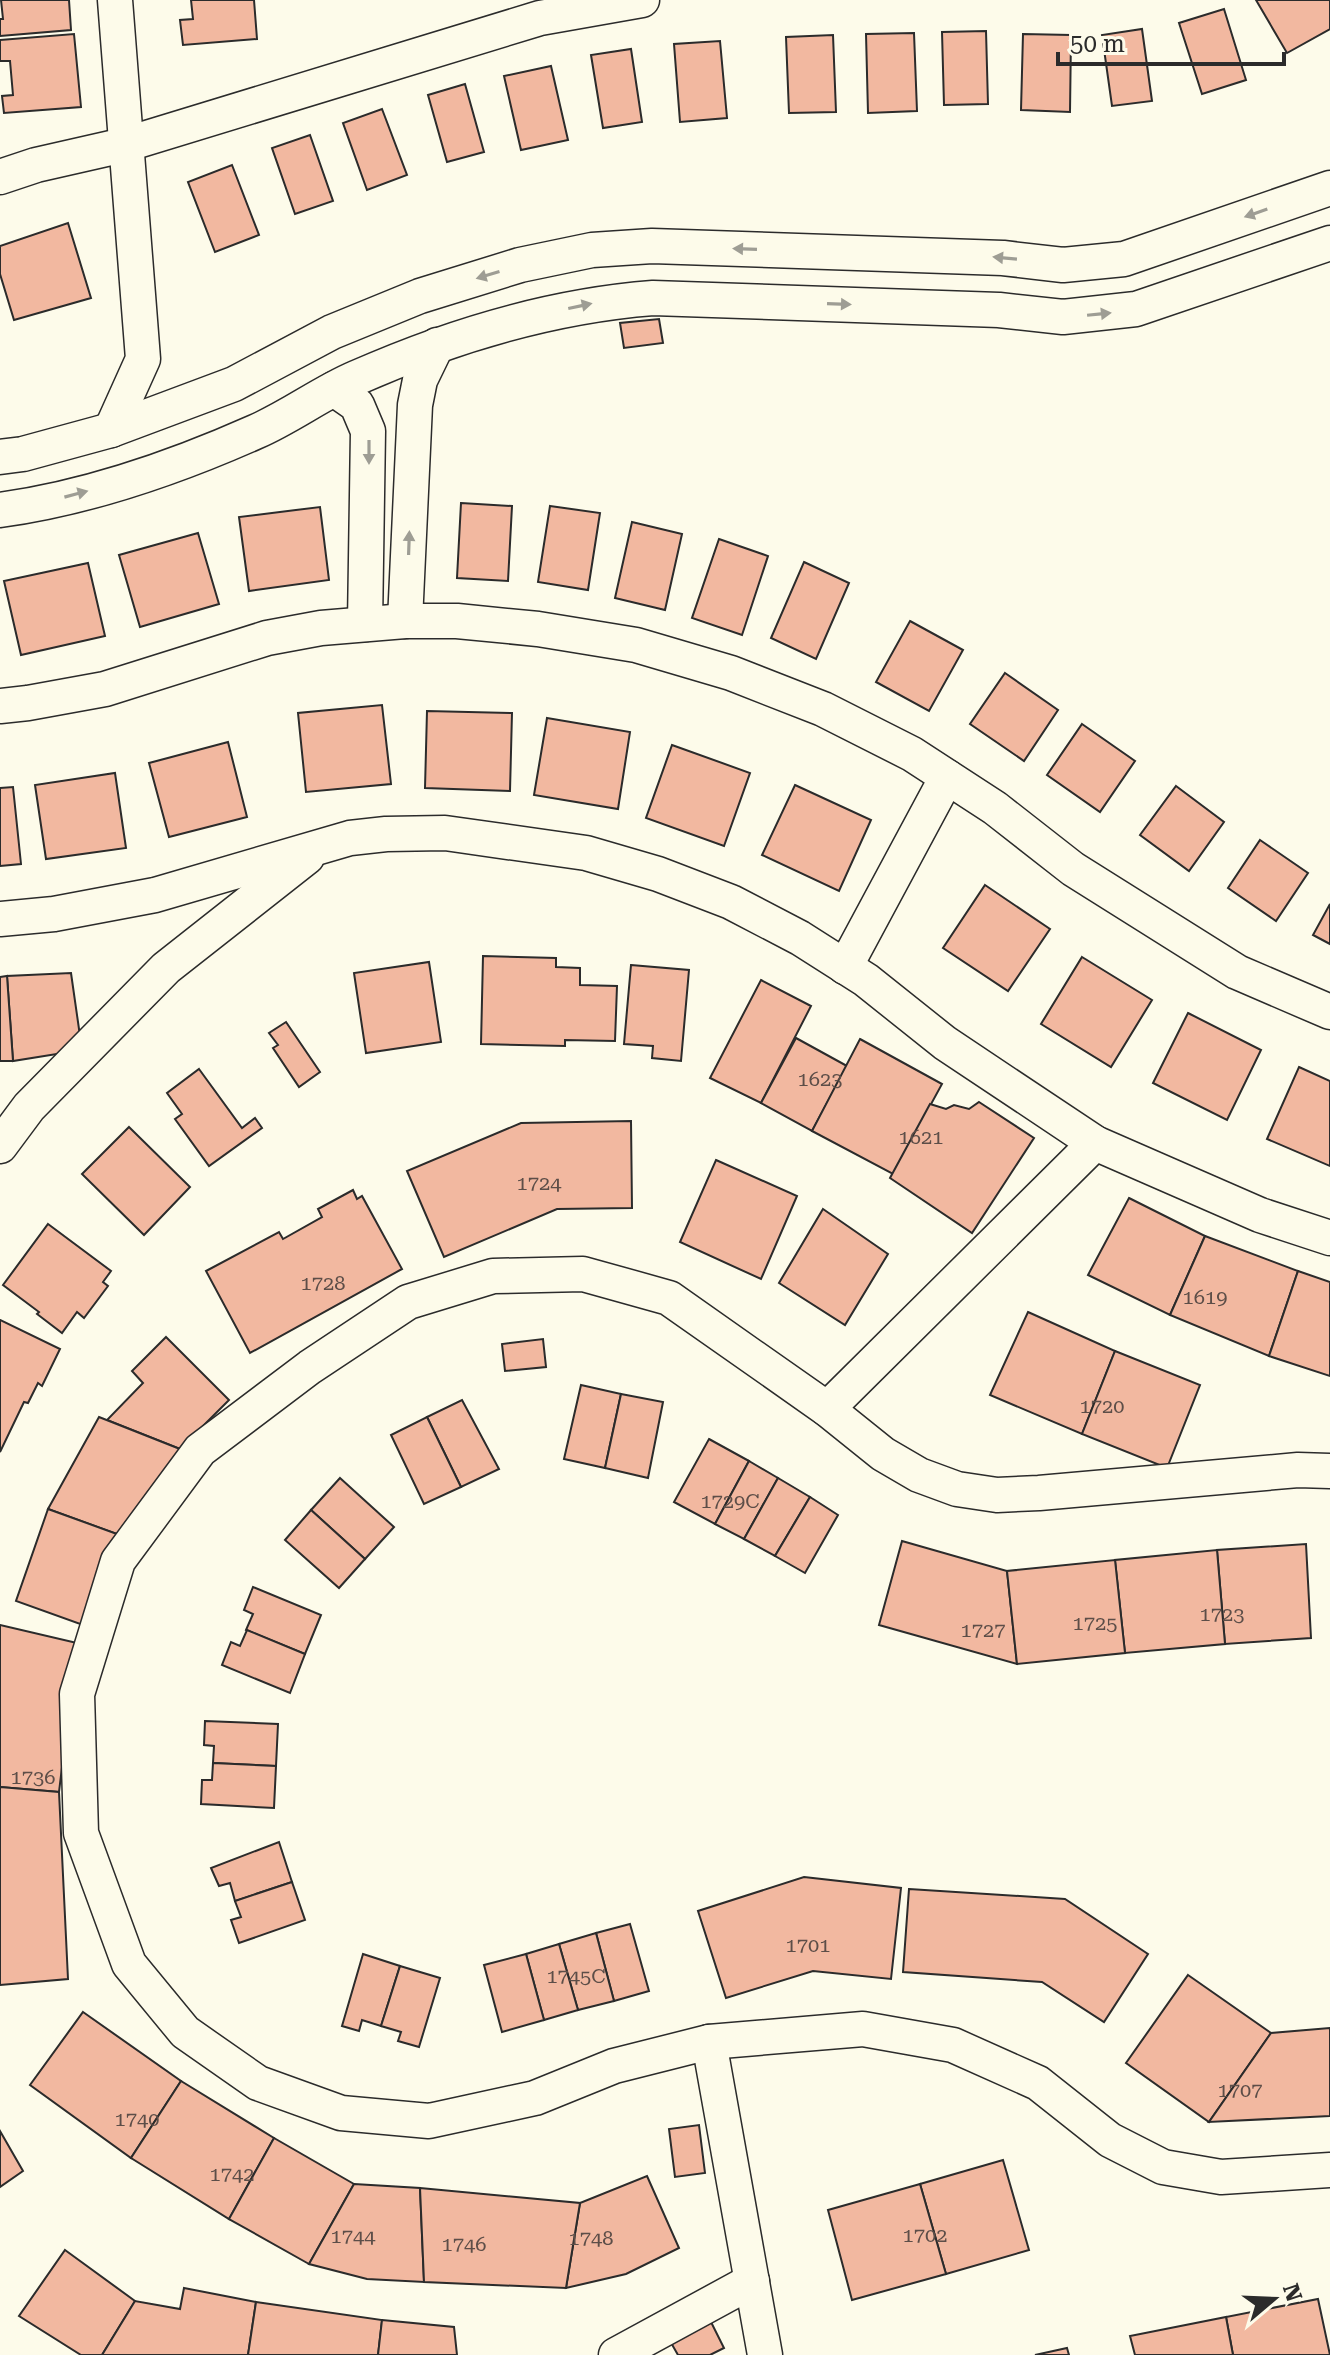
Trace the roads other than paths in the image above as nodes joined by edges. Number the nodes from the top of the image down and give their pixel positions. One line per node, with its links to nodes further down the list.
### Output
1 (115, 0): 4 (street)
2 (642, 0): 3 (street)
3 (540, 9): 4 (street)
4 (124, 145): 5 (street); 12 (street)
5 (0, 177)
6 (1330, 188): 8 (street, one-way to 8)
7 (1330, 243): 9 (street, one-way to 7)
8 (924, 255): 9 (street); 12 (street, one-way to 12)
9 (925, 307): 10 (street, one-way to 9)
10 (437, 345): 11 (street); 15 (street, one-way to 10)
11 (334, 389): 14 (street, one-way to 11); 16 (street, one-way to 16)
12 (111, 430): 13 (street)
13 (0, 457)
14 (0, 510)
15 (405, 621): 16 (street); 18 (street)
16 (365, 624): 17 (street)
17 (0, 706)
18 (947, 777): 21 (street); 22 (street)
19 (320, 847): 20 (street); 21 (street); 24 (street)
20 (0, 919)
21 (845, 967): 23 (street)
22 (1330, 1012)
23 (1095, 1143): 25 (street); 26 (street)
24 (0, 1146)
25 (1330, 1238)
26 (827, 1409): 27 (street); 28 (street)
27 (1330, 1471)
28 (709, 2042): 29 (street); 30 (street)
29 (1330, 2170)
30 (752, 2281): 31 (street); 32 (street)
31 (616, 2355)
32 (765, 2355)

